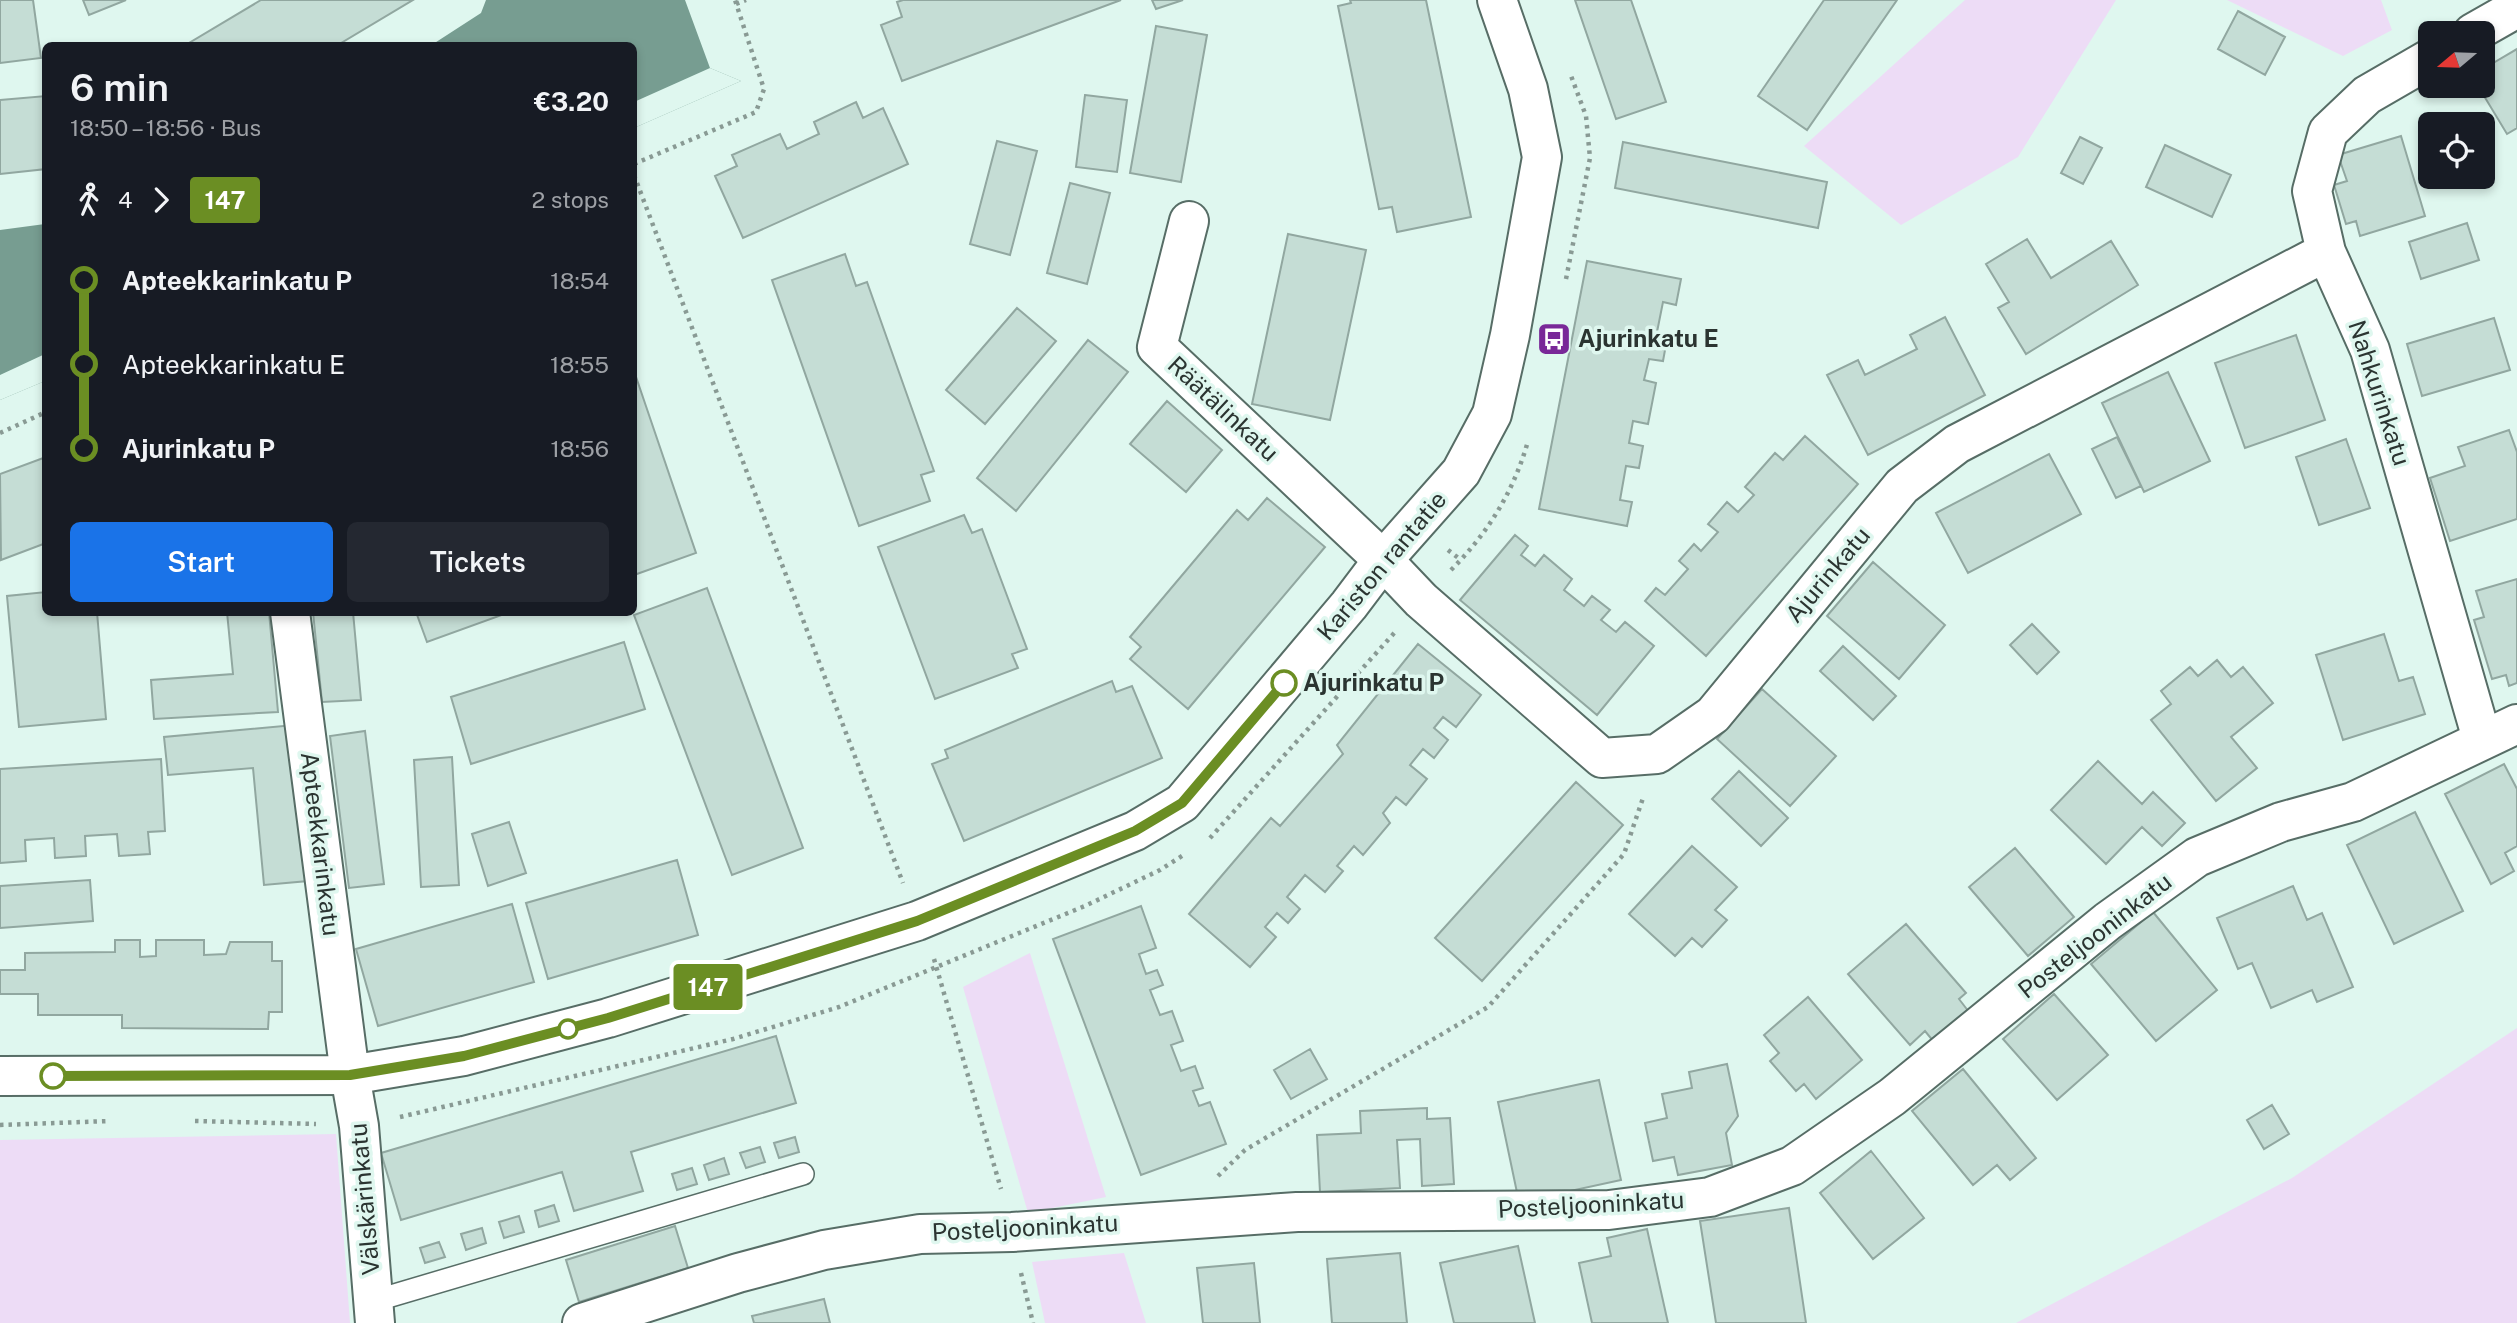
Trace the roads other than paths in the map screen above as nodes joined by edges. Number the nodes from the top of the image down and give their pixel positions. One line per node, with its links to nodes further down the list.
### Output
1 (1496, 0): 7 (street, Kariston rantatie)
2 (2517, 8): 3 (street)
3 (2494, 21)
4 (2418, 66): 6 (street, Nahkurinkatu)
5 (1189, 221): 7 (street, Räätälinkatu)
6 (2326, 252): 7 (street, Ajurinkatu); 10 (street, Nahkurinkatu)
7 (1383, 559): 11 (street, Kariston rantatie)
8 (291, 616): 11 (street, Apteekkarinkatu)
9 (2517, 724): 10 (street, Posteljooninkatu)
10 (2482, 738): 15 (street, Posteljooninkatu)
11 (350, 1075): 12 (street, Kariston rantatie); 14 (street, Välskärinkatu)
12 (0, 1076)
13 (803, 1174): 14 (lane)
14 (374, 1312)
15 (583, 1323)

